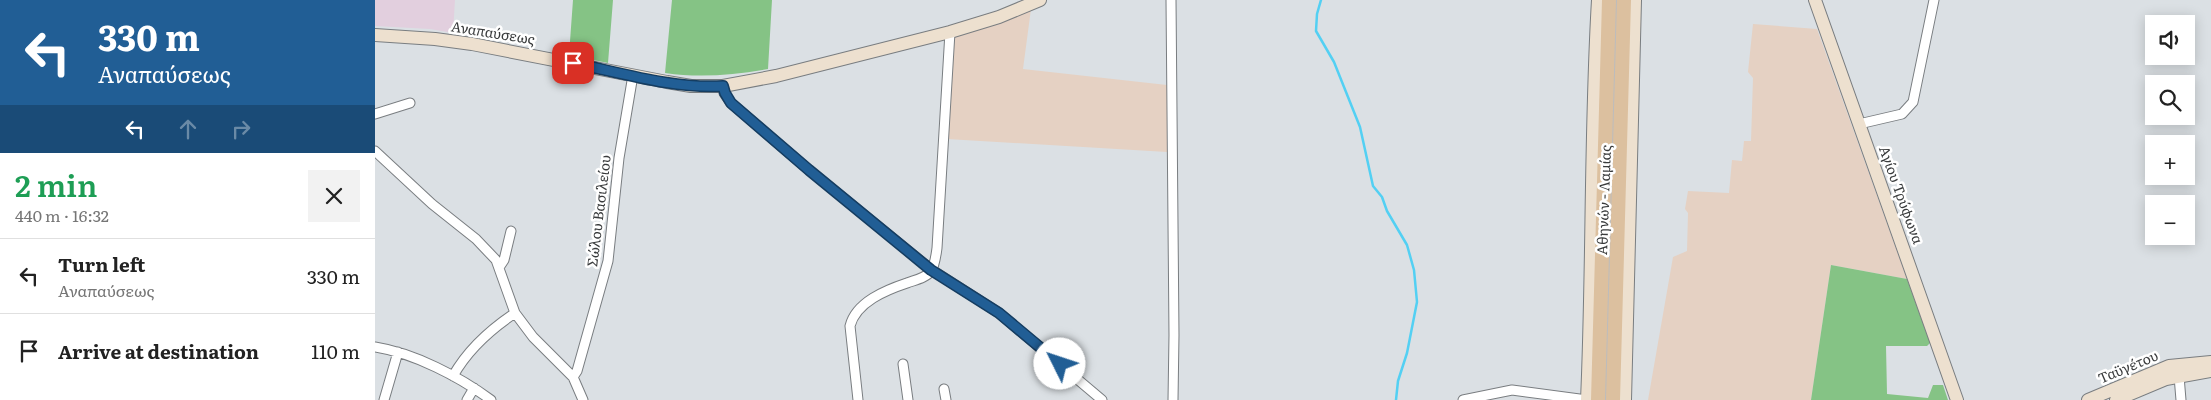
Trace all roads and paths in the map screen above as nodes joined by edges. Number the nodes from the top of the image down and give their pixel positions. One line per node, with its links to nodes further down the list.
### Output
1 (1040, 0): 9 (street, Αναπαύσεως)
2 (1171, 0): 39 (street)
3 (1598, 0): 41 (street)
4 (1609, 0): 42 (main road, Αθηνών - Λαμίας)
5 (1624, 0): 43 (main road, Αθηνών - Λαμίας)
6 (1635, 0): 44 (street)
7 (1815, 0): 15 (street, Αγίου Τρύφωνα)
8 (1934, 0): 15 (street)
9 (950, 32): 12 (street, Αναπαύσεως); 19 (street)
10 (375, 35): 11 (street, Αναπαύσεως)
11 (633, 75): 12 (street, Αναπαύσεως); 28 (street, Σώλου Βασιλείου)
12 (723, 86): 19 (street)
13 (410, 103): 14 (street)
14 (375, 114)
15 (1859, 124): 45 (street, Αγίου Τρύφωνα)
16 (375, 152): 18 (street)
17 (511, 231): 18 (street)
18 (500, 266): 20 (street)
19 (931, 270): 35 (street); 38 (street)
20 (515, 313): 26 (street); 28 (street)
21 (375, 347): 22 (street)
22 (398, 352): 26 (street); 31 (street)
23 (2211, 362): 46 (street, Ταϋγέτου)
24 (903, 364): 36 (street)
25 (2211, 371): 27 (street, Ταϋγέτου)
26 (453, 376): 29 (street)
27 (2179, 376): 47 (street, Ταϋγέτου); 48 (street)
28 (573, 377): 34 (street)
29 (474, 388): 32 (street); 33 (street)
30 (944, 389): 37 (street)
31 (383, 400)
32 (467, 400)
33 (491, 400)
34 (583, 400)
35 (858, 400)
36 (908, 400)
37 (945, 400)
38 (1102, 400)
39 (1173, 400)
40 (1463, 400): 41 (street)
41 (1587, 400)
42 (1598, 400)
43 (1613, 400)
44 (1625, 400)
45 (1957, 400)
46 (2088, 400)
47 (2116, 400)
48 (2181, 400)

